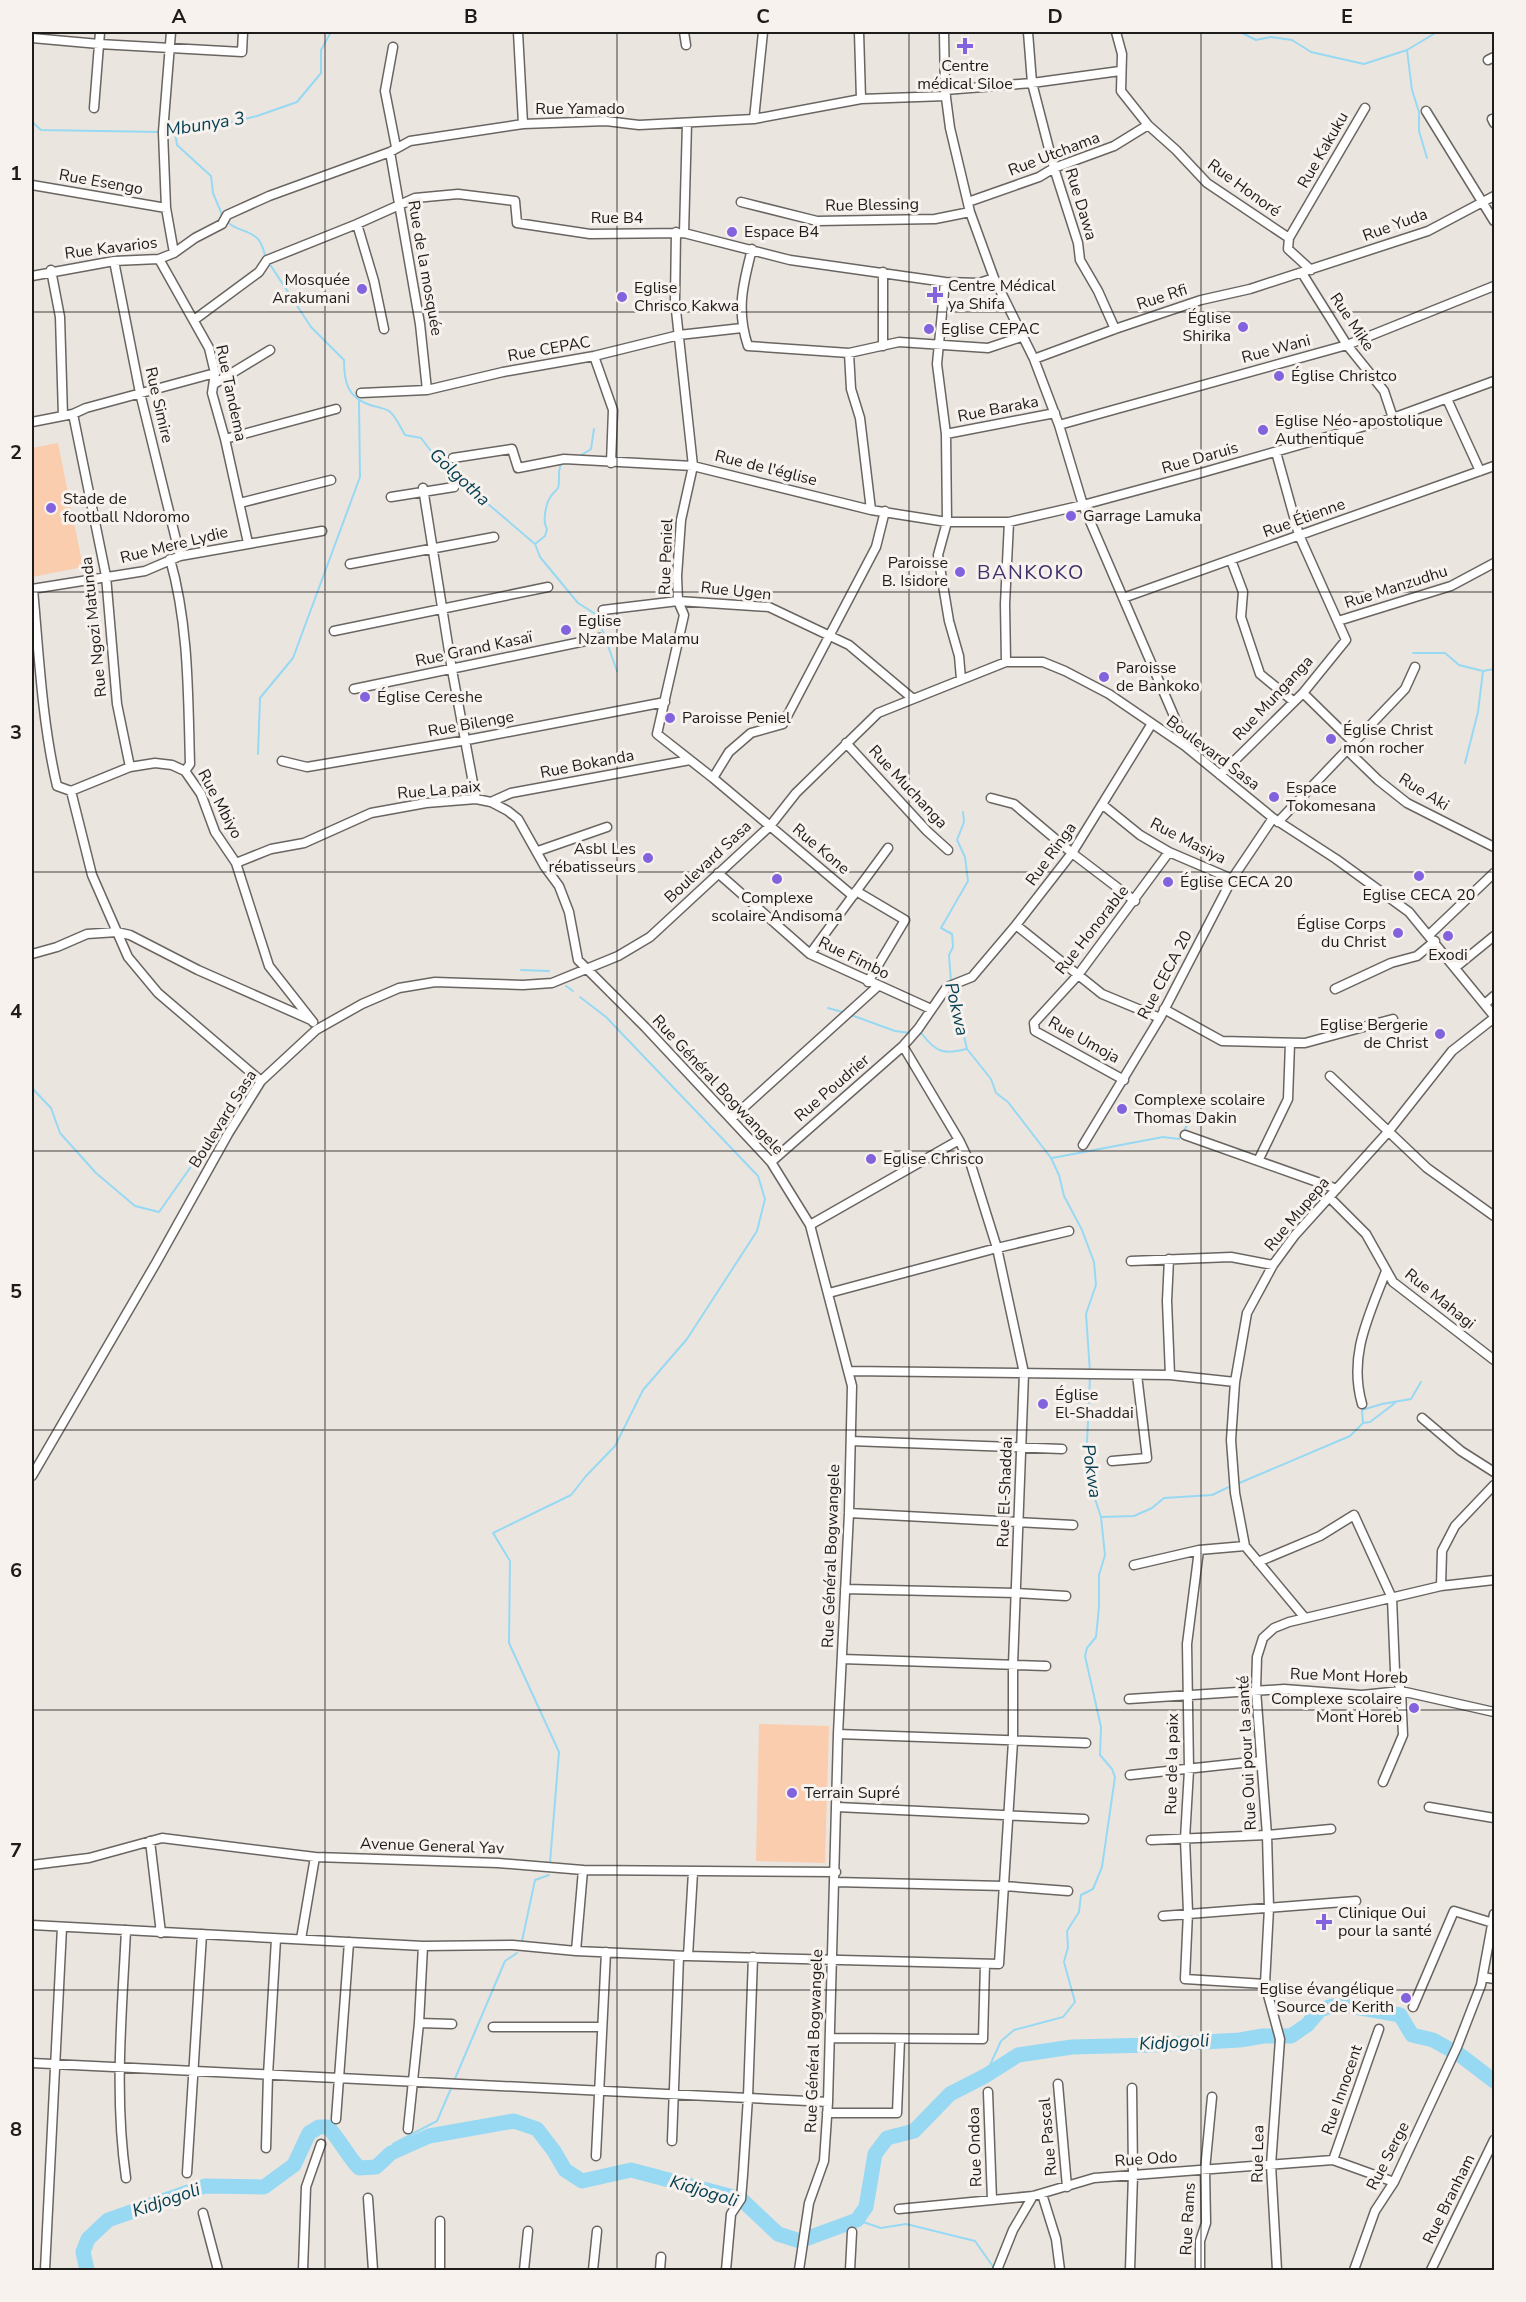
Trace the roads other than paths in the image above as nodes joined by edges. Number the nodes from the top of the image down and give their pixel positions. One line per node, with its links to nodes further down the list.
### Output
1 (99, 32): 12 (street)
2 (171, 32): 15 (street)
3 (243, 32): 15 (street)
4 (518, 32): 25 (street)
5 (684, 32): 13 (street)
6 (763, 32): 23 (street)
7 (860, 32): 19 (street)
8 (944, 32): 18 (street)
9 (1028, 32): 17 (street, Rue Dawa)
10 (1116, 32): 16 (street, Rue Honoré)
11 (32, 38): 12 (street)
12 (99, 44): 15 (street); 20 (street)
13 (686, 45)
14 (393, 47): 27 (street, Rue de la mosquée)
15 (170, 48): 35 (street)
16 (1120, 71): 17 (street, Rue Yamado); 26 (street, Rue Honoré)
17 (1032, 83): 18 (street, Rue Yamado); 28 (street, Rue Dawa)
18 (946, 93): 19 (street, Rue Yamado); 33 (street)
19 (861, 99): 23 (street, Rue Yamado)
20 (94, 108)
21 (1365, 108): 41 (street, Rue Kakuku)
22 (1426, 111): 31 (street)
23 (754, 119): 24 (street, Rue Yamado)
24 (687, 123): 25 (street, Rue Yamado); 40 (street, Rue Peniel)
25 (523, 124): 27 (street, Rue Yamado)
26 (1148, 125): 28 (street, Rue Utchama); 41 (street, Rue Honoré)
27 (393, 150): 34 (street, Rue de la mosquée); 38 (street, Rue Yamado)
28 (1054, 168): 33 (street, Rue Utchama); 56 (street, Rue Dawa)
29 (32, 185): 35 (street, Rue Esengo)
30 (1494, 196): 31 (street, Rue Yuda)
31 (1484, 201): 37 (street); 48 (street, Rue Yuda)
32 (741, 202): 36 (street, Rue Blessing)
33 (968, 202): 36 (street)
34 (399, 206): 39 (street, Rue B4); 40 (street, Rue B4); 69 (street, Rue de la mosquée)
35 (166, 208): 43 (street)
36 (970, 212): 50 (street)
37 (1494, 221)
38 (222, 224): 43 (street, Rue Kavarios)
39 (357, 224): 53 (street, Rue B4); 55 (street)
40 (680, 233): 42 (street, Rue B4); 57 (street, Rue Peniel)
41 (1289, 238): 48 (street, Rue Honoré)
42 (752, 249): 47 (street, Rue B4); 54 (street)
43 (174, 253): 44 (street, Rue Kavarios)
44 (159, 259): 45 (street, Rue Kavarios); 53 (street, Rue Tandema)
45 (114, 261): 46 (street, Rue Kavarios); 70 (street, Rue Simire)
46 (51, 270): 49 (street, Rue Kavarios); 76 (street)
47 (883, 272): 51 (street, Rue B4); 60 (street)
48 (1306, 272): 56 (street, Rue Rfi); 59 (street, Rue Mike)
49 (32, 276)
50 (994, 278): 51 (street, Rue B4); 58 (street)
51 (945, 282): 61 (street, Rue Baraka)
52 (1494, 286): 59 (street, Rue Wani)
53 (194, 320): 66 (street, Rue Tandema)
54 (742, 328): 57 (street, Rue CEPAC); 63 (street)
55 (384, 329)
56 (1115, 329): 65 (street, Rue Rfi)
57 (679, 335): 64 (street, Rue CEPAC); 85 (street, Rue Peniel)
58 (1024, 336): 61 (street); 65 (street)
59 (1347, 345): 77 (street, Rue Mike); 79 (street, Rue Wani)
60 (883, 346): 61 (street); 63 (street)
61 (940, 346): 80 (street, Rue Baraka)
62 (270, 350): 68 (street)
63 (849, 353): 94 (street)
64 (594, 356): 69 (street, Rue CEPAC); 84 (street)
65 (1034, 359): 74 (street)
66 (215, 373): 68 (street, Rue Tandema); 70 (street)
67 (1494, 381): 72 (street, Rue Daruis)
68 (214, 384): 81 (street, Rue Tandema)
69 (427, 390): 71 (street, Rue CEPAC)
70 (140, 393): 75 (street); 103 (street, Rue Simire)
71 (361, 393)
72 (1447, 399): 77 (street, Rue Daruis); 87 (street)
73 (336, 409): 81 (street)
74 (1055, 413): 79 (street); 80 (street, Rue Baraka)
75 (73, 414): 76 (street); 108 (street, Rue Ngozi Matunda)
76 (63, 416): 78 (street)
77 (1393, 418): 82 (street, Rue Daruis)
78 (32, 422)
79 (1059, 425): 93 (street)
80 (946, 434): 96 (street, Rue Baraka)
81 (225, 440): 92 (street, Rue Tandema)
82 (1276, 452): 93 (street, Rue Daruis); 99 (street)
83 (453, 458): 84 (street, Rue de l'église)
84 (611, 463): 85 (street, Rue de l'église)
85 (693, 466): 94 (street, Rue de l'église); 112 (street, Rue Peniel)
86 (1494, 466): 87 (street, Rue Étienne)
87 (1480, 471): 99 (street, Rue Étienne)
88 (331, 480): 92 (street)
89 (454, 487): 90 (street)
90 (424, 490): 91 (street); 102 (street)
91 (391, 497)
92 (240, 503): 101 (street, Rue Tandema)
93 (1083, 505): 97 (street, Rue de l'église); 111 (street)
94 (871, 510): 95 (street, Rue de l'église)
95 (885, 512): 96 (street, Rue de l'église); 117 (street)
96 (947, 522): 97 (street, Rue de l'église); 122 (street, Rue Baraka)
97 (1009, 522): 119 (street)
98 (322, 531): 101 (street, Rue Mere Lydie)
99 (1299, 535): 105 (street, Rue Étienne); 115 (street)
100 (494, 537): 102 (street)
101 (248, 543): 103 (street, Rue Mere Lydie)
102 (432, 549): 107 (street); 113 (street)
103 (180, 556): 104 (street, Rue Mere Lydie)
104 (170, 559): 108 (street, Rue Mere Lydie); 139 (street)
105 (1231, 560): 111 (street, Rue Étienne); 128 (street)
106 (1494, 563): 115 (street, Rue Manzudhu)
107 (350, 564)
108 (106, 576): 110 (street, Rue Mere Lydie); 138 (street, Rue Ngozi Matunda)
109 (548, 587): 113 (street)
110 (32, 589): 123 (street)
111 (1124, 598): 134 (street)
112 (678, 601): 114 (street, Rue Ugen); 117 (street, Rue Ugen); 129 (street, Rue Peniel)
113 (442, 610): 116 (street); 121 (street)
114 (603, 610)
115 (1338, 621): 126 (street, Rue Munganga)
116 (334, 631)
117 (829, 634): 127 (street, Rue Ugen); 141 (street)
118 (600, 638): 121 (street, Rue Grand Kasaï)
119 (1006, 662): 122 (street, Boulevard Sasa); 130 (street, Boulevard Sasa)
120 (1415, 668): 132 (street, Rue CECA 20)
121 (452, 670): 124 (street, Rue Grand Kasaï); 131 (street)
122 (961, 679): 127 (street, Boulevard Sasa)
123 (41, 688): 125 (street); 142 (street)
124 (354, 689)
125 (32, 691)
126 (1302, 693): 128 (street, Rue Munganga); 132 (street)
127 (912, 698): 133 (street, Boulevard Sasa)
128 (1293, 701): 140 (street, Rue Munganga)
129 (665, 702): 131 (street, Rue Bilenge); 136 (street, Rue Peniel)
130 (1151, 725): 134 (street, Boulevard Sasa); 146 (street, Rue Ringa)
131 (467, 740): 137 (street, Rue Bilenge); 144 (street)
132 (1353, 742): 135 (street, Rue CECA 20)
133 (846, 743): 148 (street, Boulevard Sasa); 152 (street, Rue Muchanga)
134 (1185, 747): 140 (street, Boulevard Sasa)
135 (1346, 749): 147 (street, Rue CECA 20); 150 (street, Rue Aki)
136 (690, 760): 141 (street, Rue Peniel); 145 (street, Rue Bokanda)
137 (282, 761)
138 (130, 767): 139 (street, Rue Mbiyo); 142 (street, Rue Mbiyo)
139 (185, 771): 156 (street, Rue Mbiyo)
140 (1220, 775): 147 (street, Boulevard Sasa)
141 (712, 778): 148 (street, Rue Peniel)
142 (71, 791): 163 (street)
143 (991, 798): 155 (street)
144 (476, 799): 145 (street, Rue La paix); 156 (street, Rue La paix)
145 (491, 802): 153 (street, Rue La paix)
146 (1103, 805): 154 (street, Rue Masiya); 155 (street, Rue Ringa)
147 (1276, 820): 159 (street, Rue CECA 20); 165 (street, Boulevard Sasa)
148 (770, 826): 157 (street, Boulevard Sasa); 160 (street, Rue Kone)
149 (607, 827): 153 (street)
150 (1494, 847)
151 (888, 848): 160 (street)
152 (948, 850)
153 (538, 851): 169 (street, Rue La paix)
154 (1169, 852): 159 (street, Rue Masiya); 161 (street, Rue Honorable)
155 (1072, 853): 161 (street); 162 (street, Rue Ringa)
156 (236, 863): 183 (street, Rue Mbiyo)
157 (718, 873): 167 (street, Rue Fimbo); 169 (street, Boulevard Sasa)
158 (1494, 873): 165 (street)
159 (1232, 879): 177 (street, Rue CECA 20)
160 (854, 893): 167 (street); 171 (street, Rue Kone)
161 (1135, 901): 170 (street, Rue Honorable)
162 (1016, 925): 170 (street); 172 (street, Rue Ringa)
163 (117, 932): 166 (street); 183 (street); 188 (street)
164 (1494, 936): 168 (street)
165 (1432, 938): 168 (street, Boulevard Sasa); 174 (street)
166 (32, 954)
167 (810, 954): 171 (street, Rue Fimbo)
168 (1456, 967): 176 (street, Boulevard Sasa)
169 (588, 968): 183 (street, Boulevard Sasa); 189 (street, Rue Général Bogwangele)
170 (1078, 975): 180 (street); 182 (street, Rue Honorable)
171 (868, 982): 173 (street, Rue Fimbo)
172 (951, 985): 178 (street, Rue Poudrier)
173 (878, 986): 178 (street, Rue Fimbo); 189 (street)
174 (1335, 989)
175 (1494, 996): 176 (street)
176 (1486, 1003): 179 (street, Boulevard Sasa)
177 (1164, 1009): 180 (street, Rue CECA 20); 184 (street)
178 (932, 1010): 185 (street, Rue Poudrier)
179 (1494, 1017): 190 (street, Rue Mupepa)
180 (1160, 1018): 187 (street, Rue CECA 20)
181 (1393, 1019): 184 (street)
182 (1034, 1023): 187 (street, Rue Umoja)
183 (315, 1026): 188 (street, Boulevard Sasa)
184 (1290, 1043): 194 (street)
185 (903, 1046): 192 (street, Rue El-Shaddai); 195 (street, Rue Poudrier)
186 (1330, 1076): 190 (street)
187 (1124, 1080): 193 (street, Rue CECA 20)
188 (261, 1081): 219 (street, Boulevard Sasa)
189 (731, 1119): 195 (street, Rue Général Bogwangele)
190 (1388, 1132): 196 (street, Rue Mupepa); 198 (street)
191 (1185, 1135): 194 (street)
192 (959, 1140): 199 (street); 201 (street, Rue El-Shaddai)
193 (1083, 1145)
194 (1259, 1159): 196 (street)
195 (771, 1162): 199 (street, Rue Général Bogwangele)
196 (1337, 1189): 197 (street, Rue Mupepa)
197 (1329, 1197): 204 (street, Rue Mupepa); 205 (street, Rue Mahagi)
198 (1494, 1216)
199 (810, 1225): 206 (street, Rue Général Bogwangele)
200 (1069, 1232): 201 (street)
201 (997, 1248): 206 (street); 209 (street, Rue El-Shaddai)
202 (1169, 1259): 203 (street); 204 (street); 211 (street)
203 (1131, 1261)
204 (1273, 1265): 212 (street, Rue Mupepa)
205 (1386, 1270): 207 (street, Rue Mahagi); 213 (street)
206 (828, 1293): 208 (street, Rue Général Bogwangele)
207 (1494, 1360)
208 (849, 1371): 209 (street); 215 (street, Rue Général Bogwangele)
209 (1024, 1373): 210 (street); 216 (street, Rue El-Shaddai)
210 (1137, 1375): 211 (street); 218 (street)
211 (1170, 1375): 212 (street)
212 (1234, 1382): 226 (street, Rue Mupepa)
213 (1362, 1404)
214 (1422, 1418): 220 (street)
215 (851, 1441): 216 (street); 223 (street, Rue Général Bogwangele)
216 (1022, 1448): 217 (street); 224 (street, Rue El-Shaddai)
217 (1062, 1449)
218 (1112, 1461)
219 (34, 1467): 221 (street, Boulevard Sasa)
220 (1494, 1472)
221 (32, 1476)
222 (1494, 1485): 231 (street)
223 (849, 1513): 224 (street); 232 (street, Rue Général Bogwangele)
224 (1019, 1522): 225 (street); 233 (street, Rue El-Shaddai)
225 (1073, 1525)
226 (1245, 1546): 227 (street); 228 (street)
227 (1199, 1550): 229 (street); 242 (street, Rue de la paix)
228 (1258, 1562): 235 (street); 236 (street)
229 (1134, 1565)
230 (1494, 1580): 231 (street, Rue Oui pour la santé)
231 (1442, 1586): 235 (street, Rue Oui pour la santé)
232 (845, 1589): 233 (street); 237 (street, Rue Général Bogwangele)
233 (1016, 1593): 234 (street); 238 (street, Rue El-Shaddai)
234 (1066, 1596)
235 (1392, 1598): 236 (street, Rue Oui pour la santé); 241 (street)
236 (1305, 1618): 240 (street, Rue Oui pour la santé)
237 (842, 1659): 238 (street); 245 (street, Rue Général Bogwangele)
238 (1013, 1665): 239 (street); 246 (street, Rue El-Shaddai)
239 (1046, 1666)
240 (1256, 1690): 241 (street, Rue Mont Horeb); 242 (street, Rue Mont Horeb); 248 (street, Rue Oui pour la santé)
241 (1401, 1691): 244 (street, Rue Mont Horeb); 251 (street)
242 (1187, 1695): 243 (street, Rue Mont Horeb); 249 (street, Rue de la paix)
243 (1129, 1699)
244 (1494, 1712)
245 (838, 1734): 246 (street); 252 (street, Rue Général Bogwangele)
246 (1013, 1741): 247 (street); 254 (street, Rue El-Shaddai)
247 (1086, 1743)
248 (1260, 1761): 249 (street); 258 (street, Rue Oui pour la santé)
249 (1189, 1770): 250 (street); 259 (street, Rue de la paix)
250 (1130, 1775)
251 (1383, 1782)
252 (837, 1807): 254 (street); 266 (street, Rue Général Bogwangele)
253 (1428, 1807): 255 (street)
254 (1009, 1816): 256 (street); 268 (street, Rue El-Shaddai)
255 (1494, 1818)
256 (1084, 1819)
257 (1331, 1829): 258 (street)
258 (1267, 1835): 259 (street); 271 (street, Rue Oui pour la santé)
259 (1185, 1839): 260 (street); 272 (street, Rue de la paix)
260 (1151, 1840)
261 (150, 1841): 262 (street, Avenue General Yav); 263 (street, Avenue General Yav); 278 (street)
262 (315, 1857): 264 (street, Avenue General Yav); 281 (street)
263 (32, 1865)
264 (583, 1870): 265 (street, Avenue General Yav); 285 (street)
265 (693, 1872): 266 (street, Avenue General Yav); 287 (street)
266 (836, 1872): 267 (street, Rue Général Bogwangele)
267 (835, 1882): 268 (street); 289 (street, Rue Général Bogwangele)
268 (1004, 1886): 269 (street); 290 (street, Rue El-Shaddai)
269 (1068, 1891)
270 (1356, 1901): 271 (street)
271 (1269, 1908): 272 (street); 293 (street, Rue Oui pour la santé)
272 (1188, 1912): 273 (street); 293 (street, Rue de la paix)
273 (1163, 1916)
274 (1494, 1919): 283 (street, Rue Serge); 294 (street)
275 (32, 1925): 276 (street)
276 (62, 1927): 277 (street); 304 (street)
277 (126, 1930): 278 (street); 305 (street)
278 (161, 1933): 279 (street)
279 (202, 1934): 280 (street); 306 (street)
280 (276, 1939): 281 (street); 307 (street)
281 (301, 1939): 282 (street)
282 (349, 1942): 284 (street); 308 (street)
283 (1492, 1944): 291 (street, Rue Serge)
284 (423, 1946): 285 (street); 295 (street)
285 (576, 1952): 286 (street)
286 (606, 1952): 287 (street); 298 (street)
287 (684, 1956): 288 (street); 314 (street)
288 (753, 1958): 289 (street); 315 (street)
289 (832, 1959): 290 (street); 301 (street, Rue Général Bogwangele)
290 (985, 1964): 302 (street)
291 (1483, 1977): 292 (street); 332 (street, Rue Serge)
292 (1494, 1979)
293 (1265, 1983): 300 (street, Rue Oui pour la santé)
294 (1413, 2007)
295 (419, 2023): 296 (street); 309 (street)
296 (452, 2024)
297 (493, 2027): 298 (street)
298 (601, 2027): 312 (street)
299 (1379, 2029): 326 (street, Rue Innocent)
300 (1279, 2037): 327 (street, Rue Lea)
301 (831, 2038): 302 (street); 317 (street, Rue Général Bogwangele)
302 (900, 2039): 318 (street)
303 (32, 2063): 304 (street)
304 (56, 2064): 305 (street); 344 (street)
305 (119, 2067): 306 (street); 331 (street)
306 (192, 2070): 307 (street); 329 (street)
307 (268, 2075): 308 (street); 324 (street)
308 (339, 2078): 309 (street); 319 (street)
309 (412, 2083): 312 (street); 320 (street)
310 (1058, 2084): 333 (street, Rue Pascal)
311 (1132, 2088): 330 (street)
312 (599, 2092): 314 (street); 325 (street)
313 (988, 2092): 336 (street, Rue Ondoa)
314 (675, 2095): 315 (street); 322 (street)
315 (748, 2097): 317 (street); 352 (street)
316 (1212, 2097): 328 (street, Rue Rams)
317 (828, 2102): 318 (street, Rue Général Bogwangele)
318 (827, 2113): 353 (street, Rue Général Bogwangele)
319 (336, 2119)
320 (408, 2129)
321 (1494, 2140): 361 (street, Rue Branham)
322 (672, 2141)
323 (321, 2144): 346 (street)
324 (266, 2148)
325 (596, 2156)
326 (1333, 2160): 327 (street, Rue Odo); 332 (street, Rue Odo)
327 (1271, 2165): 328 (street, Rue Odo); 359 (street, Rue Lea)
328 (1205, 2170): 330 (street, Rue Odo); 358 (street, Rue Rams)
329 (187, 2172)
330 (1133, 2174): 333 (street, Rue Odo); 357 (street)
331 (126, 2178)
332 (1394, 2182): 360 (street, Rue Serge)
333 (1067, 2187): 334 (street, Rue Odo)
334 (1038, 2195): 336 (street, Rue Odo); 355 (street); 356 (street, Rue Pascal)
335 (368, 2198): 347 (street)
336 (992, 2200): 337 (street, Rue Odo)
337 (899, 2210)
338 (203, 2213): 345 (street)
339 (440, 2221): 348 (street)
340 (528, 2231): 349 (street)
341 (597, 2231): 350 (street)
342 (852, 2232): 354 (street)
343 (661, 2257): 351 (street)
344 (45, 2271)
345 (218, 2271)
346 (303, 2271)
347 (373, 2271)
348 (440, 2271)
349 (524, 2271)
350 (593, 2271)
351 (660, 2271)
352 (726, 2271)
353 (799, 2271)
354 (850, 2271)
355 (997, 2271)
356 (1060, 2271)
357 (1130, 2271)
358 (1200, 2271)
359 (1277, 2271)
360 (1354, 2271)
361 (1431, 2271)

